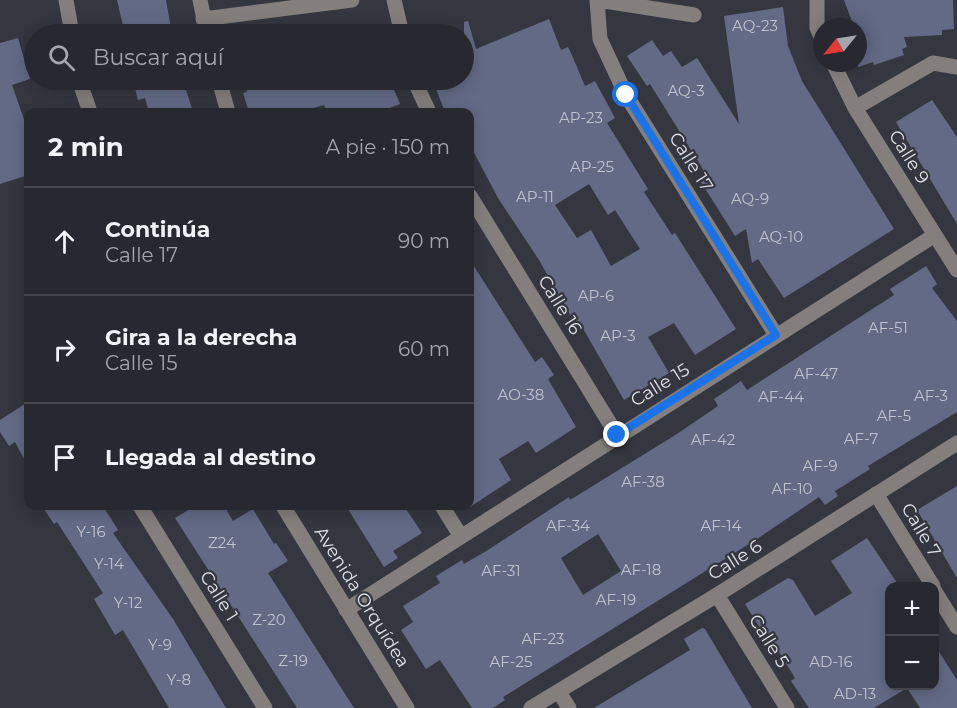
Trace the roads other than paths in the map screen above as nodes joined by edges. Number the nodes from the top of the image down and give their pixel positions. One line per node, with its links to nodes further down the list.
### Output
1 (66, 0): 10 (street)
2 (200, 0): 9 (street)
3 (352, 0): 9 (street)
4 (394, 0): 12 (street)
5 (598, 0): 7 (street); 25 (street, Calle 17)
6 (817, 0): 8 (street)
7 (694, 15)
8 (817, 18)
9 (203, 19): 11 (street)
10 (70, 24)
11 (204, 24)
12 (400, 24)
13 (957, 67): 21 (street)
14 (837, 72): 21 (street, Calle 9)
15 (83, 90): 18 (street)
16 (222, 90): 19 (street)
17 (419, 90): 20 (street)
18 (89, 108)
19 (227, 108)
20 (427, 108)
21 (855, 108): 23 (street, Calle 9)
22 (474, 203): 26 (street, Calle 16)
23 (935, 235): 24 (street, Calle 9); 25 (street, Calle 15)
24 (957, 270)
25 (776, 335): 26 (street, Calle 15)
26 (617, 435): 32 (street, Calle 15)
27 (957, 443): 28 (street, Calle 6)
28 (876, 494): 33 (street, Calle 7); 34 (street, Calle 6)
29 (142, 510): 39 (street, Calle 1)
30 (285, 510): 36 (street, Avenida Orquídea)
31 (444, 510): 32 (street)
32 (460, 535): 36 (street, Calle 15)
33 (930, 582)
34 (717, 595): 38 (street, Calle 6); 43 (street, Calle 5)
35 (939, 596): 37 (street, Calle 7)
36 (346, 610): 40 (street, Avenida Orquídea)
37 (957, 627)
38 (559, 692): 41 (street, Calle 6); 42 (street)
39 (266, 708)
40 (407, 708)
41 (531, 708)
42 (569, 708)
43 (787, 708)

